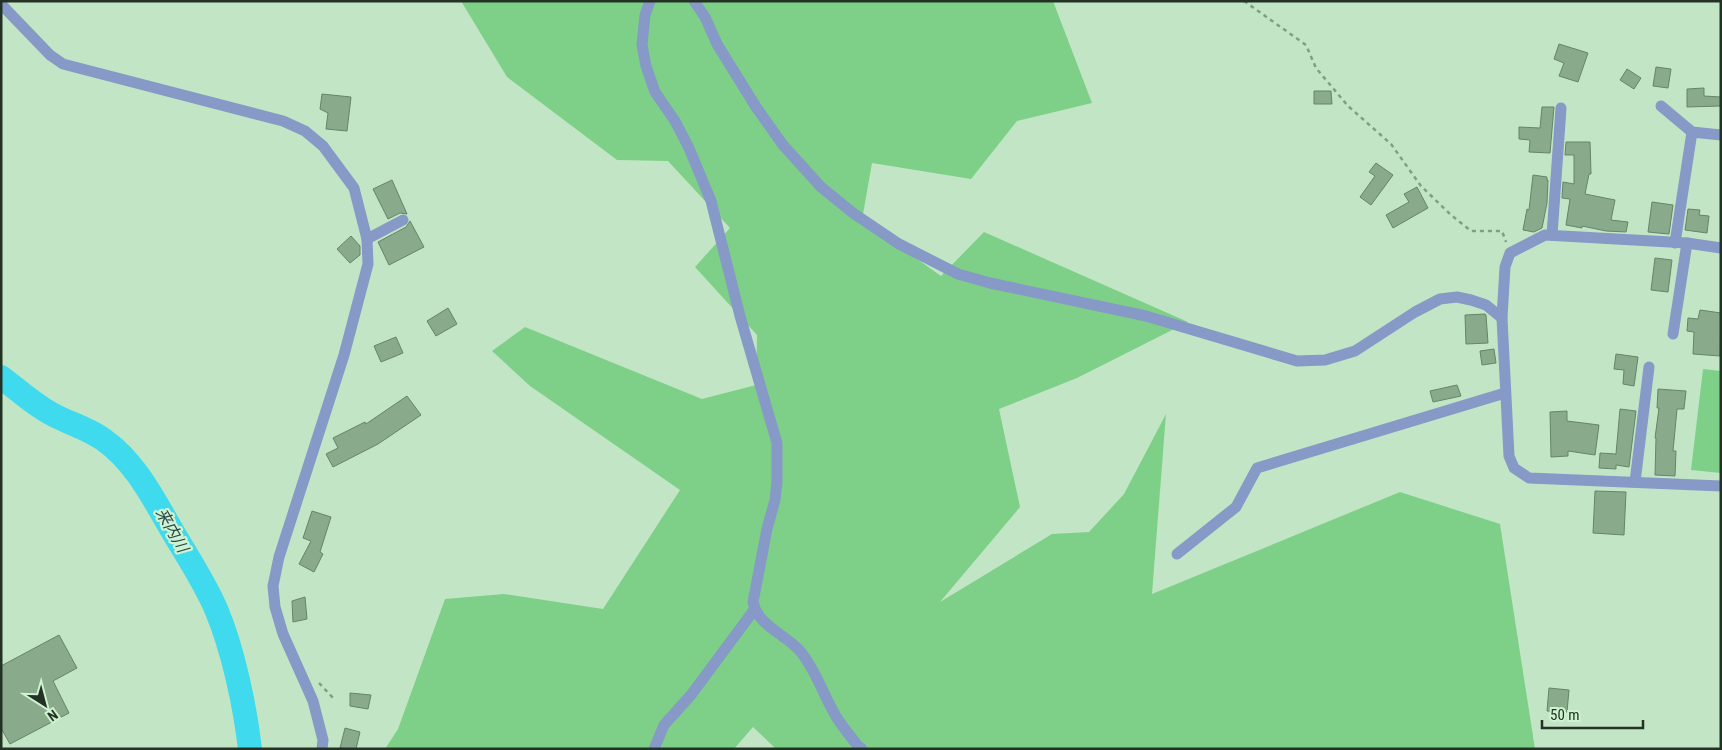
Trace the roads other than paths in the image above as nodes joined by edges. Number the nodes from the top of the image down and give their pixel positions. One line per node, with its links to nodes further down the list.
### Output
1 (650, 1): 21 (street)
2 (694, 1): 14 (street)
3 (1, 4): 10 (street)
4 (1661, 106): 6 (street)
5 (1561, 108): 9 (street)
6 (1692, 132): 7 (street); 11 (street)
7 (1721, 135)
8 (403, 220): 10 (street)
9 (1552, 235): 11 (street); 14 (street)
10 (367, 239): 22 (street)
11 (1675, 243): 12 (street)
12 (1687, 244): 13 (street); 15 (street)
13 (1721, 248)
14 (1502, 318): 17 (street)
15 (1673, 334)
16 (1649, 367): 18 (street)
17 (1505, 393): 18 (street); 20 (street)
18 (1635, 482): 19 (street)
19 (1721, 486)
20 (1177, 554)
21 (754, 610): 23 (street); 24 (street)
22 (322, 749)
23 (654, 749)
24 (862, 749)

